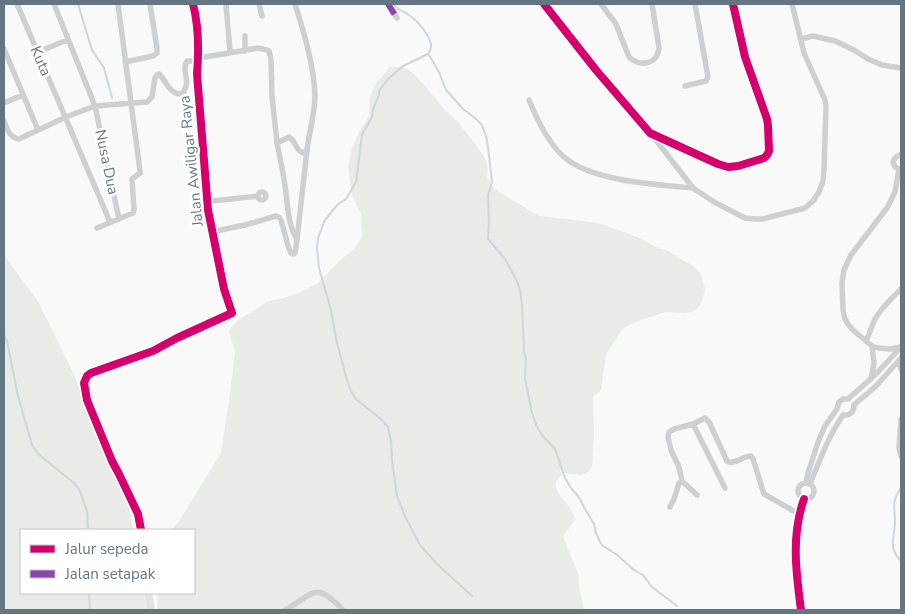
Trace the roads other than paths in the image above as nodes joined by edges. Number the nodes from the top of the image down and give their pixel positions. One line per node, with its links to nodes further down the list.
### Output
1 (17, 4): 23 (street, Kuta)
2 (54, 4): 20 (street)
3 (118, 4): 26 (street)
4 (150, 4): 26 (street)
5 (193, 4): 25 (street, Jalan Awiligar Raya)
6 (226, 4): 24 (street)
7 (259, 4): 16 (street)
8 (295, 4): 39 (street)
9 (388, 4): 17 (street)
10 (544, 4): 37 (street)
11 (601, 4): 12 (street)
12 (652, 4)
13 (694, 4): 28 (street)
14 (733, 4): 37 (street)
15 (792, 4): 19 (street)
16 (262, 16)
17 (398, 18)
18 (245, 36): 22 (street)
19 (801, 39): 27 (street); 42 (street)
20 (67, 40): 23 (street); 33 (street)
21 (4, 49): 29 (street, Kuta)
22 (245, 50): 24 (street); 38 (street)
23 (38, 52): 34 (street, Kuta)
24 (230, 52): 25 (street)
25 (198, 59): 32 (street); 44 (street, Jalan Awiligar Raya)
26 (126, 62): 32 (street)
27 (901, 68)
28 (685, 86)
29 (23, 95): 31 (street); 36 (street, Kuta)
30 (529, 100): 42 (street)
31 (4, 103)
32 (130, 104): 33 (street); 45 (street, Nusa Dua)
33 (95, 106): 34 (street); 45 (street, Nusa Dua)
34 (66, 117): 36 (street); 46 (street, Kuta)
35 (4, 121): 36 (street)
36 (38, 130)
37 (650, 134): 42 (street)
38 (277, 143): 39 (street); 49 (street)
39 (306, 150): 49 (street)
40 (901, 154): 41 (street)
41 (900, 170): 51 (street)
42 (693, 188)
43 (258, 196): 44 (street)
44 (207, 201): 48 (street, Jalan Awiligar Raya)
45 (119, 219): 46 (street, Nusa Dua)
46 (110, 222): 47 (street, Nusa Dua)
47 (97, 228)
48 (212, 232): 49 (street); 72 (street, Jalan Awiligar Raya)
49 (297, 239)
50 (901, 289): 51 (street)
51 (866, 341): 52 (street)
52 (872, 346): 53 (street); 56 (street)
53 (901, 347): 56 (street)
54 (900, 360): 55 (street); 57 (street)
55 (901, 370)
56 (871, 379): 57 (street); 58 (street)
57 (876, 386): 59 (street)
58 (848, 399): 59 (street); 60 (street)
59 (854, 405): 61 (street)
60 (837, 409): 61 (street); 66 (street)
61 (843, 415): 66 (street)
62 (901, 419): 64 (street)
63 (693, 424): 65 (street); 67 (street); 71 (street)
64 (901, 456)
65 (682, 481): 68 (street); 70 (street)
66 (808, 484): 69 (street); 69 (street)
67 (724, 488)
68 (697, 495)
69 (804, 499): 71 (street)
70 (670, 507)
71 (799, 514): 78 (street)
72 (140, 529)
73 (148, 594): 75 (street)
74 (294, 608): 76 (street); 77 (street)
75 (151, 610)
76 (285, 610)
77 (343, 610)
78 (801, 610)

